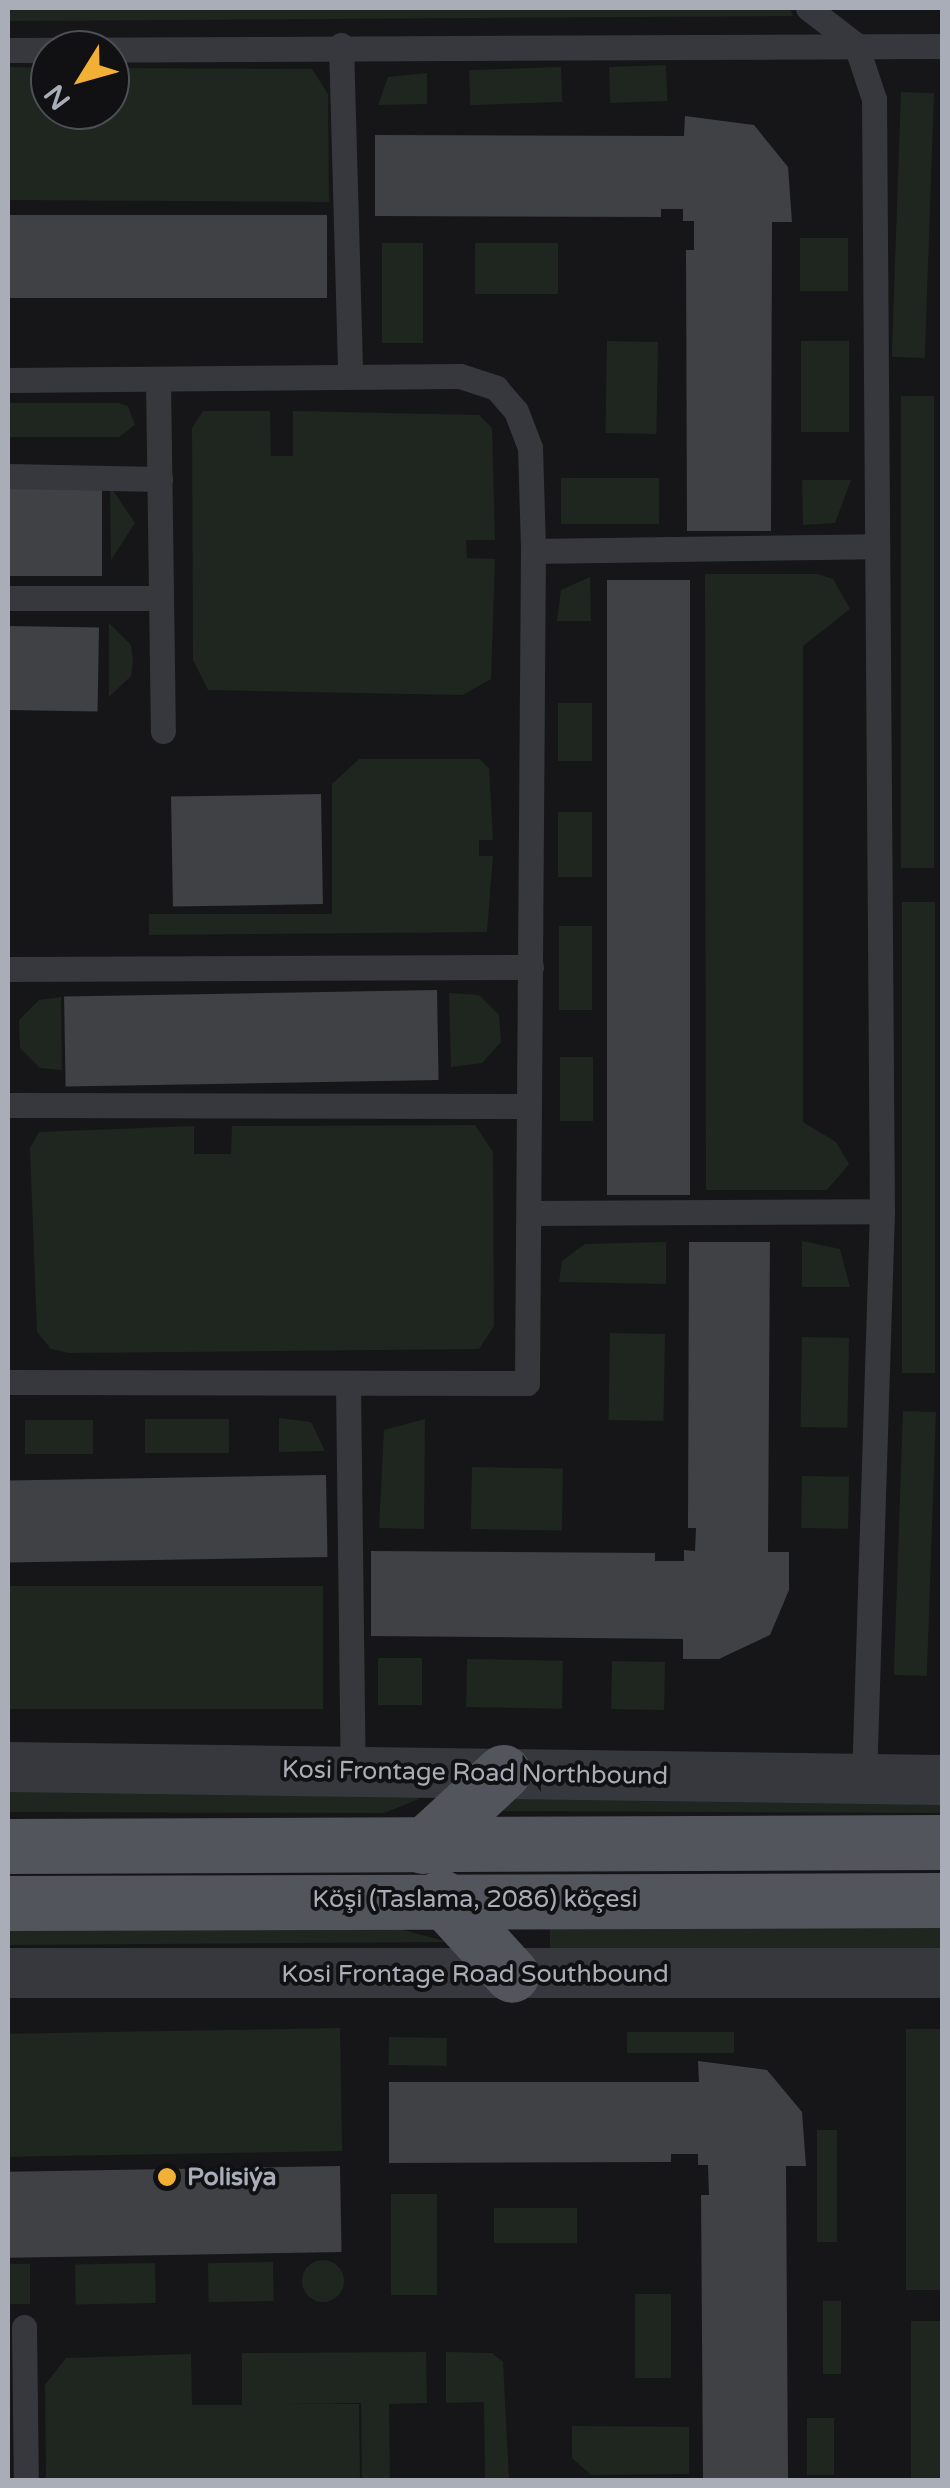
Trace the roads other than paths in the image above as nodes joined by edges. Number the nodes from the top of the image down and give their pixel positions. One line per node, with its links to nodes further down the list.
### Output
1 (808, 8): 3 (lane)
2 (341, 45): 3 (lane); 5 (lane); 6 (lane)
3 (856, 45): 4 (lane); 11 (lane)
4 (942, 46)
5 (8, 50)
6 (350, 375): 7 (lane); 12 (lane)
7 (158, 379): 8 (lane); 10 (lane)
8 (8, 380)
9 (8, 476): 10 (lane)
10 (160, 478): 14 (lane)
11 (873, 546): 12 (lane); 20 (lane)
12 (533, 551): 16 (lane)
13 (8, 598): 14 (lane)
14 (160, 598): 15 (lane)
15 (164, 731)
16 (530, 967): 17 (lane); 19 (lane)
17 (8, 969)
18 (8, 1105): 19 (lane)
19 (530, 1106): 21 (lane)
20 (882, 1211): 21 (lane); 27 (lane)
21 (529, 1214): 23 (lane)
22 (8, 1382): 23 (lane)
23 (348, 1385): 25 (lane)
24 (8, 1767): 25 (street, Kosi Frontage Road Northbound)
25 (353, 1771): 26 (street, Kosi Frontage Road Northbound)
26 (503, 1772): 27 (street, Kosi Frontage Road Northbound); 31 (main road)
27 (864, 1780): 28 (street, Kosi Frontage Road Northbound)
28 (942, 1780)
29 (942, 1842): 31 (main road)
30 (8, 1846): 31 (main road)
31 (423, 1846)
32 (441, 1897): 33 (main road, Köşi (Taslama, 2086) köçesi); 34 (main road, Köşi (Taslama, 2086) köçesi); 37 (main road)
33 (942, 1900)
34 (8, 1902)
35 (942, 1973): 37 (street, Kosi Frontage Road Southbound)
36 (8, 1974): 37 (street, Kosi Frontage Road Southbound)
37 (512, 1976)
38 (24, 2327): 39 (lane)
39 (26, 2480)

